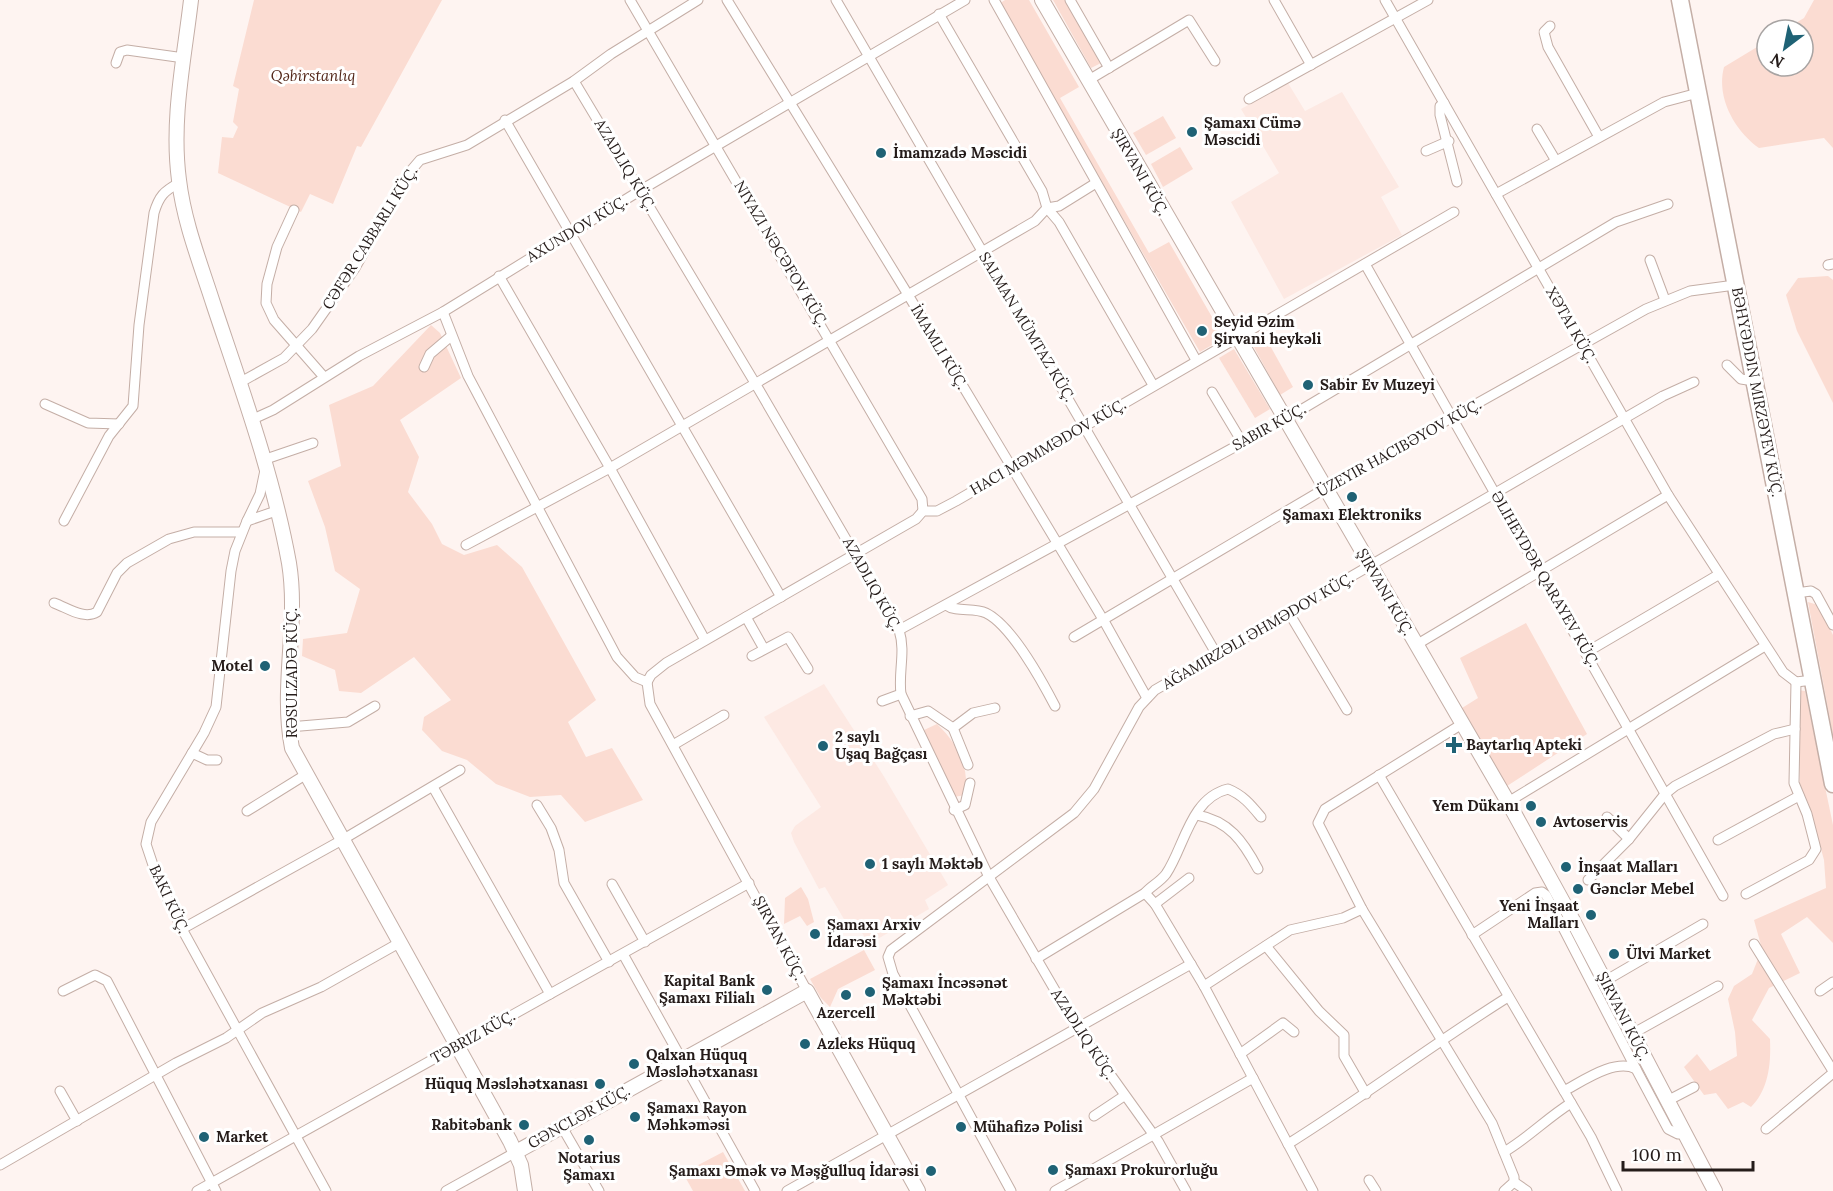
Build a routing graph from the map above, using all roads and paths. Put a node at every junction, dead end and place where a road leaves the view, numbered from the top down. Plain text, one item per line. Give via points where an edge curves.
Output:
1 (191, 0) edge
2 (630, 0) edge
3 (698, 0) edge
4 (727, 0) edge
5 (836, 0) edge
6 (965, 0) edge
7 (994, 0) edge
8 (1042, 0) edge
9 (1070, 0) edge
10 (1274, 0) edge
11 (1385, 0) edge
12 (1428, 0) edge
13 (1680, 0) edge
14 (939, 14) junction
15 (1395, 18) junction
16 (1550, 26) dead end
17 (648, 30) junction
18 (869, 55) junction
19 (184, 58) junction
20 (1215, 61) dead end
21 (116, 63) dead end
22 (1311, 65) junction
23 (1109, 68) junction
24 (574, 81) junction
25 (1087, 81) junction
26 (1698, 93) junction
27 (1249, 99) dead end
28 (790, 101) junction
29 (1444, 103) junction
30 (505, 120) junction
31 (1537, 129) dead end
32 (1599, 137) junction
33 (1449, 141) junction
34 (716, 145) junction
35 (1426, 151) dead end
36 (1556, 161) junction
37 (1457, 182) dead end
38 (179, 183) junction
39 (1096, 183) junction
40 (641, 190) junction
41 (1496, 195) junction
42 (1668, 204) dead end
43 (1047, 208) junction
44 (294, 210) dead end
45 (1454, 212) dead end
46 (569, 233) junction
47 (982, 251) junction
48 (1650, 260) dead end
49 (1365, 264) junction
50 (1539, 270) junction
51 (499, 276) junction
52 (1736, 285) junction
53 (907, 294) junction
54 (1665, 300) junction
55 (443, 312) junction
56 (450, 337) junction
57 (830, 338) junction
58 (1236, 338) junction
59 (298, 345) junction
60 (1412, 345) junction
61 (1582, 345) junction
62 (1196, 360) junction
63 (1727, 365) dead end
64 (424, 367) dead end
65 (324, 377) junction
66 (1754, 381) junction
67 (1694, 382) dead end
68 (240, 383) junction
69 (755, 383) junction
70 (1153, 385) junction
71 (1212, 392) dead end
72 (45, 404) dead end
73 (1453, 418) junction
74 (1625, 418) junction
75 (251, 420) junction
76 (1284, 420) junction
77 (119, 424) junction
78 (681, 426) junction
79 (1085, 426) junction
80 (1242, 442) junction
81 (313, 443) dead end
82 (264, 464) junction
83 (610, 468) junction
84 (1012, 468) junction
85 (1324, 489) junction
86 (1496, 493) junction
87 (1668, 495) junction
88 (1130, 505) junction
89 (537, 508) junction
90 (276, 511) junction
91 (924, 511) junction
92 (64, 520) dead end
93 (247, 521) junction
94 (241, 532) junction
95 (1058, 544) junction
96 (466, 545) dead end
97 (856, 554) junction
98 (1370, 566) junction
99 (1540, 572) junction
100 (1718, 575) junction
101 (1172, 578) junction
102 (1796, 593) junction
103 (781, 597) junction
104 (54, 603) dead end
105 (946, 605) junction
106 (1290, 613) junction
107 (746, 617) junction
108 (1104, 621) junction
109 (1833, 625) edge
110 (898, 630) junction
111 (1074, 637) dead end
112 (705, 640) junction
113 (1416, 645) junction
114 (1765, 646) junction
115 (764, 649) junction
116 (1587, 652) junction
117 (1216, 655) junction
118 (752, 656) dead end
119 (808, 669) dead end
120 (1804, 681) junction
121 (647, 682) junction
122 (901, 694) junction
123 (1147, 698) junction
124 (882, 701) dead end
125 (375, 706) dead end
126 (1055, 706) dead end
127 (995, 708) dead end
128 (1347, 710) dead end
129 (724, 715) dead end
130 (910, 716) junction
131 (1462, 724) junction
132 (289, 726) junction
133 (953, 728) junction
134 (1628, 729) junction
135 (1795, 729) junction
136 (673, 745) junction
137 (192, 753) junction
138 (217, 760) dead end
139 (968, 765) dead end
140 (460, 770) dead end
141 (305, 775) junction
142 (1379, 775) junction
143 (970, 783) dead end
144 (1833, 784) edge
145 (433, 787) junction
146 (1665, 794) junction
147 (1798, 796) junction
148 (1508, 802) junction
149 (537, 805) dead end
150 (954, 810) junction
151 (247, 812) dead end
152 (1197, 814) junction
153 (1607, 817) dead end
154 (1261, 818) dead end
155 (1629, 839) junction
156 (342, 840) junction
157 (1718, 840) dead end
158 (1258, 869) dead end
159 (989, 877) junction
160 (1189, 878) dead end
161 (1588, 880) dead end
162 (749, 883) junction
163 (612, 884) dead end
164 (1144, 893) junction
165 (1746, 894) dead end
166 (1723, 896) dead end
167 (1155, 904) junction
168 (1362, 909) junction
169 (1703, 924) dead end
170 (182, 928) junction
171 (1472, 935) junction
172 (645, 942) junction
173 (399, 943) junction
174 (1754, 944) dead end
175 (1266, 946) junction
176 (623, 954) junction
177 (1036, 959) junction
178 (609, 962) junction
179 (1191, 964) junction
180 (1605, 981) junction
181 (1833, 982) edge
182 (1204, 986) junction
183 (1718, 986) dead end
184 (63, 991) dead end
185 (807, 991) junction
186 (1820, 991) dead end
187 (550, 994) junction
188 (1508, 997) junction
189 (1077, 1028) junction
190 (237, 1030) junction
191 (1294, 1032) dead end
192 (1632, 1034) junction
193 (1441, 1041) junction
194 (457, 1046) junction
195 (1240, 1054) junction
196 (682, 1060) junction
197 (1636, 1069) junction
198 (1833, 1072) edge
199 (156, 1075) junction
200 (1253, 1078) junction
201 (1694, 1087) dead end
202 (60, 1091) dead end
203 (1564, 1091) junction
204 (958, 1094) junction
205 (1366, 1094) junction
206 (1124, 1096) junction
207 (1667, 1101) junction
208 (1571, 1103) junction
209 (1094, 1116) dead end
210 (77, 1121) junction
211 (562, 1127) junction
212 (1766, 1129) dead end
213 (1683, 1133) junction
214 (1153, 1134) junction
215 (886, 1135) junction
216 (295, 1136) junction
217 (1288, 1144) junction
218 (516, 1152) junction
219 (1504, 1152) junction
220 (0, 1165) edge
221 (1369, 1180) dead end
222 (1514, 1182) junction
223 (214, 1187) edge
224 (1308, 1189) edge
225 (197, 1191) edge
226 (326, 1191) edge
227 (446, 1191) edge
228 (525, 1191) edge
229 (599, 1191) edge
230 (755, 1191) edge
231 (787, 1191) edge
232 (918, 1191) edge
233 (1011, 1191) edge
234 (1055, 1191) edge
235 (1186, 1191) edge
236 (1376, 1191) edge
237 (1504, 1191) edge
238 (1527, 1191) edge
239 (1617, 1191) edge
240 (1715, 1191) edge

1 - 19 street, RƏSULZADƏ KÜÇ.
2 - 17 street, NIYAZI NƏCƏFOV KÜÇ.
3 - 17 street
4 - 28 street
5 - 18 street, SALMAN MÜMTAZ KÜÇ.
6 - 14 street, AXUNDOV KÜÇ.
7 - 39 street
8 - 25 street, ŞIRVANI KÜÇ.
9 - 23 street
10 - 22 street
11 - 15 street, XƏTAI KÜÇ.
12 - 15 street
13 - 26 highway, BƏHYƏDDIN MIRZƏYEV KÜÇ.
14 - 18 street, AXUNDOV KÜÇ.
14 - 43 street via 1042,191
15 - 22 street
15 - 29 street, XƏTAI KÜÇ.
16 - 32 street via 1544,32 1548,47
17 - 24 street
17 - 34 street, NIYAZI NƏCƏFOV KÜÇ.
18 - 28 street, AXUNDOV KÜÇ.
18 - 47 street, SALMAN MÜMTAZ KÜÇ.
19 - 21 street via 126,50 120,52
19 - 38 street, RƏSULZADƏ KÜÇ. via 176,131
20 - 23 street via 1189,20
22 - 27 street
23 - 25 street
24 - 30 street
24 - 40 street
25 - 58 street, ŞIRVANI KÜÇ.
26 - 32 street via 1672,98
26 - 52 highway, BƏHYƏDDIN MIRZƏYEV KÜÇ.
28 - 34 street, AXUNDOV KÜÇ.
28 - 53 street
29 - 33 street via 1439,109
29 - 41 street, XƏTAI KÜÇ.
30 - 46 street
30 - 59 street via 466,145 414,166 355,268
31 - 36 street
32 - 36 street
33 - 35 street
33 - 37 street
34 - 40 street, AXUNDOV KÜÇ.
34 - 57 street, NIYAZI NƏCƏFOV KÜÇ.
36 - 41 street
38 - 68 street, RƏSULZADƏ KÜÇ.
38 - 77 street via 158,198 154,213 133,406
39 - 43 street via 1059,206
39 - 62 street
40 - 46 street, AXUNDOV KÜÇ.
40 - 69 street
41 - 50 street, XƏTAI KÜÇ.
42 - 50 street, SABIR KÜÇ. via 1616,222
43 - 47 street via 1035,221
43 - 70 street via 1059,222
44 - 59 street via 277,247 265,296 274,320
45 - 49 street
46 - 51 street, AXUNDOV KÜÇ.
46 - 78 street
47 - 53 street
47 - 79 street, SALMAN MÜMTAZ KÜÇ.
48 - 54 street
49 - 58 street
49 - 60 street, ƏLIHEYDƏR QARAYEV KÜÇ.
50 - 60 street, SABIR KÜÇ.
50 - 61 street, XƏTAI KÜÇ.
51 - 55 street, AXUNDOV KÜÇ.
51 - 83 street
52 - 54 street via 1690,291
52 - 66 highway, BƏHYƏDDIN MIRZƏYEV KÜÇ.
53 - 57 street
53 - 84 street
54 - 61 street
55 - 56 street
55 - 65 street, AXUNDOV KÜÇ.
56 - 64 street via 430,354
56 - 89 street
57 - 69 street
57 - 91 street, NIYAZI NƏCƏFOV KÜÇ. via 922,499
58 - 62 street
58 - 76 street, ŞIRVANI KÜÇ.
59 - 65 street
59 - 68 street via 273,365
60 - 73 street, ƏLIHEYDƏR QARAYEV KÜÇ.
60 - 76 street, SABIR KÜÇ.
61 - 73 street
61 - 74 street, XƏTAI KÜÇ.
62 - 70 street
63 - 66 street via 1741,379
65 - 75 street, AXUNDOV KÜÇ. via 273,411
66 - 102 highway, BƏHYƏDDIN MIRZƏYEV KÜÇ.
67 - 74 street, AĞAMIRZƏLI ƏHMƏDOV KÜÇ.
68 - 75 street, RƏSULZADƏ KÜÇ.
69 - 78 street
69 - 97 street
70 - 79 street
71 - 80 street
72 - 77 street via 88,423
73 - 85 street
73 - 86 street, ƏLIHEYDƏR QARAYEV KÜÇ.
74 - 86 street, AĞAMIRZƏLI ƏHMƏDOV KÜÇ.
74 - 87 street, XƏTAI KÜÇ.
75 - 82 street, RƏSULZADƏ KÜÇ.
76 - 80 street, SABIR KÜÇ.
76 - 85 street, ŞIRVANI KÜÇ.
77 - 92 street
78 - 83 street
78 - 103 street
79 - 84 street
79 - 88 street, SALMAN MÜMTAZ KÜÇ.
80 - 88 street, SABIR KÜÇ.
81 - 82 street
82 - 90 street, RƏSULZADƏ KÜÇ.
82 - 93 street via 260,494
83 - 89 street
83 - 112 street
84 - 91 street via 937,511
84 - 95 street
85 - 98 street, ŞIRVANI KÜÇ.
85 - 101 street
86 - 98 street, AĞAMIRZƏLI ƏHMƏDOV KÜÇ.
86 - 99 street, ƏLIHEYDƏR QARAYEV KÜÇ.
87 - 99 street
87 - 100 street, XƏTAI KÜÇ.
88 - 95 street, SABIR KÜÇ.
88 - 101 street, SALMAN MÜMTAZ KÜÇ.
89 - 96 street
89 - 121 street via 617,657 634,677
90 - 93 street
90 - 132 street, RƏSULZADƏ KÜÇ. via 291,581
91 - 97 street
93 - 94 street
94 - 104 street via 194,532 169,539 127,563 92,615
94 - 137 street via 231,571 216,707
95 - 105 street, SABIR KÜÇ.
95 - 108 street
97 - 103 street
97 - 110 street
98 - 106 street, AĞAMIRZƏLI ƏHMƏDOV KÜÇ.
98 - 113 street, ŞIRVANI KÜÇ.
99 - 113 street
99 - 116 street, ƏLIHEYDƏR QARAYEV KÜÇ.
100 - 114 street, XƏTAI KÜÇ.
100 - 116 street
101 - 108 street
101 - 117 street, SALMAN MÜMTAZ KÜÇ.
102 - 109 street via 1816,594
102 - 120 highway, BƏHYƏDDIN MIRZƏYEV KÜÇ.
103 - 107 street
105 - 110 street, SABIR KÜÇ.
105 - 126 street via 994,617 1038,673
106 - 117 street, AĞAMIRZƏLI ƏHMƏDOV KÜÇ.
106 - 128 street
107 - 112 street
107 - 115 street
108 - 111 street
108 - 123 street
110 - 122 street via 903,647
112 - 121 street via 666,663
113 - 131 street, ŞIRVANI KÜÇ.
114 - 120 street, XƏTAI KÜÇ. via 1783,672
114 - 134 street
115 - 118 street
115 - 119 street via 788,638
116 - 134 street, ƏLIHEYDƏR QARAYEV KÜÇ.
117 - 123 street, AĞAMIRZƏLI ƏHMƏDOV KÜÇ.
120 - 135 street
120 - 144 highway, BƏHYƏDDIN MIRZƏYEV KÜÇ.
121 - 136 street, ŞIRVAN KÜÇ. via 650,704
122 - 124 street
122 - 130 street
123 - 159 street, AĞAMIRZƏLI ƏHMƏDOV KÜÇ. via 1082,806
125 - 132 street via 348,722
127 - 133 street via 973,713
129 - 136 street
130 - 133 street via 928,711
130 - 150 street
131 - 142 street
131 - 148 street, ŞIRVANI KÜÇ.
132 - 141 street, RƏSULZADƏ KÜÇ. via 292,748
133 - 139 street
134 - 146 street, ƏLIHEYDƏR QARAYEV KÜÇ.
134 - 148 street
135 - 146 street via 1774,734 1686,779
135 - 147 street via 1794,783
136 - 162 street, ŞIRVAN KÜÇ.
137 - 138 street
137 - 170 street via 151,822 146,838 157,877
140 - 145 street
141 - 151 street
141 - 156 street, RƏSULZADƏ KÜÇ.
142 - 168 street via 1325,809 1318,823
142 - 171 street
143 - 150 street via 965,805
145 - 156 street
145 - 187 street
146 - 155 street
146 - 166 street, ƏLIHEYDƏR QARAYEV KÜÇ.
147 - 157 street
147 - 165 street via 1815,841 1814,854
148 - 180 street, ŞIRVANI KÜÇ.
149 - 178 street via 555,839 564,883
150 - 159 street
152 - 154 street via 1213,796 1228,789 1244,797
152 - 158 street via 1212,817 1236,834
152 - 164 street via 1166,874
153 - 155 street
155 - 161 street
156 - 170 street
156 - 173 street, RƏSULZADƏ KÜÇ.
159 - 177 street
159 - 204 street, AĞAMIRZƏLI ƏHMƏDOV KÜÇ. via 903,939 888,957 893,974
160 - 167 street
162 - 172 street, TƏBRIZ KÜÇ.
162 - 185 street, ŞIRVAN KÜÇ.
163 - 172 street
164 - 167 street
164 - 177 street
167 - 179 street
168 - 175 street via 1343,918 1296,927
168 - 193 street
169 - 180 street
170 - 190 street
171 - 188 street
171 - 197 street via 1535,893 1546,895
172 - 176 street, TƏBRIZ KÜÇ.
173 - 190 street via 321,987 262,1013
173 - 194 street, RƏSULZADƏ KÜÇ.
174 - 198 street
175 - 182 street
175 - 205 street via 1344,1035 1344,1056
176 - 178 street, TƏBRIZ KÜÇ.
176 - 196 street
177 - 189 street
178 - 187 street, TƏBRIZ KÜÇ.
179 - 182 street
179 - 189 street
180 - 192 street, ŞIRVANI KÜÇ.
181 - 186 street
182 - 195 street
183 - 192 street
184 - 199 street via 95,975 107,981
185 - 196 street, GƏNCLƏR KÜÇ.
185 - 215 street, ŞIRVAN KÜÇ.
187 - 194 street, TƏBRIZ KÜÇ.
188 - 193 street
188 - 203 street
189 - 204 street
189 - 206 street
190 - 199 street
190 - 216 street
191 - 195 street via 1283,1023
192 - 207 street, ŞIRVANI KÜÇ.
193 - 205 street
193 - 219 street via 1483,1106
194 - 216 street, TƏBRIZ KÜÇ.
194 - 218 street, RƏSULZADƏ KÜÇ.
195 - 200 street
196 - 211 street, GƏNCLƏR KÜÇ.
196 - 230 street
197 - 203 street via 1618,1065
197 - 213 street via 1663,1123 1672,1133
198 - 212 street
199 - 210 street
199 - 223 street
200 - 214 street
200 - 217 street
201 - 207 street
202 - 210 street
203 - 208 street
204 - 215 street
204 - 233 street
205 - 217 street
206 - 209 street
206 - 214 street
207 - 213 street, ŞIRVANI KÜÇ.
208 - 219 street via 1527,1139
208 - 239 street
210 - 220 street
211 - 218 street, GƏNCLƏR KÜÇ.
211 - 229 street
213 - 240 street, ŞIRVANI KÜÇ.
214 - 234 street
214 - 235 street
215 - 231 street
215 - 232 street, ŞIRVAN KÜÇ.
216 - 223 street, TƏBRIZ KÜÇ.
216 - 226 street
217 - 224 street
218 - 227 street, GƏNCLƏR KÜÇ.
218 - 228 street, RƏSULZADƏ KÜÇ.
219 - 222 street
221 - 236 street
222 - 237 street
222 - 238 street
223 - 225 street, TƏBRIZ KÜÇ.

